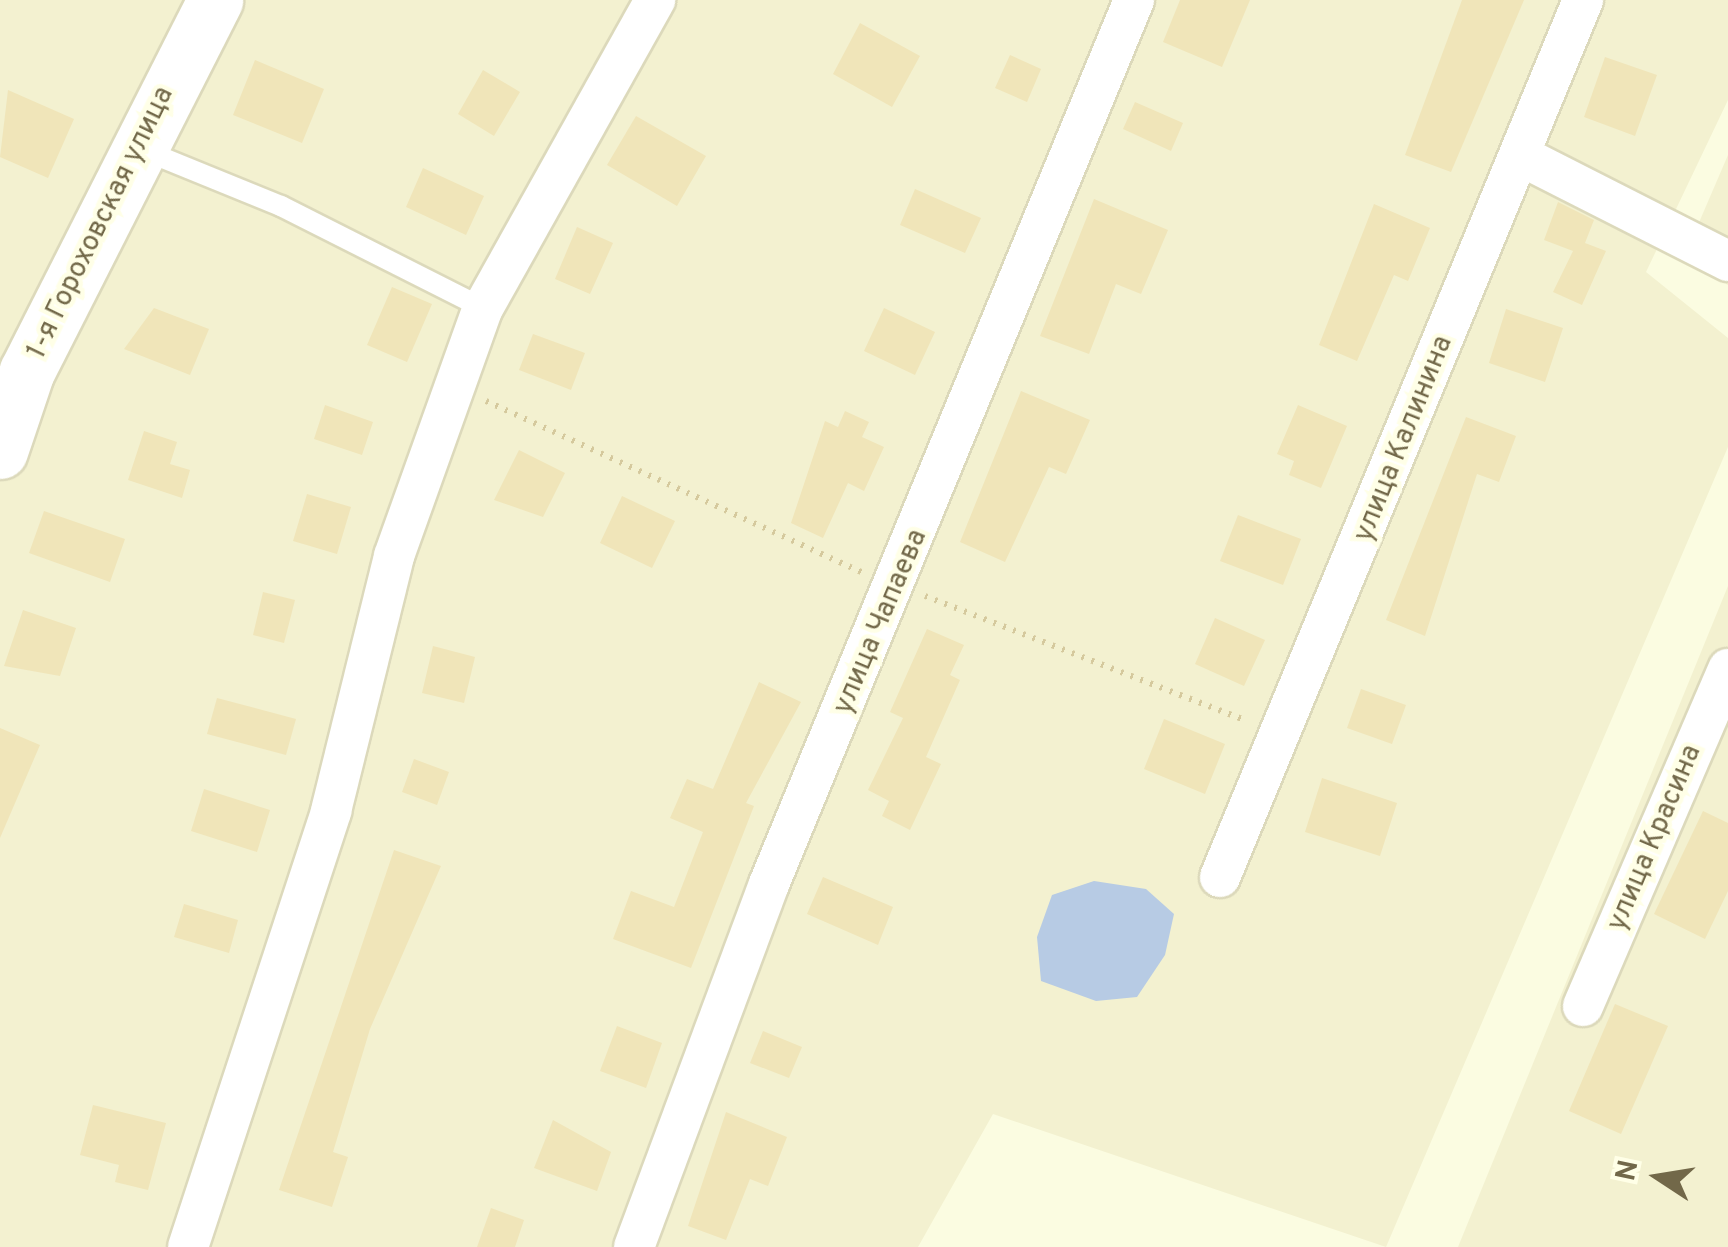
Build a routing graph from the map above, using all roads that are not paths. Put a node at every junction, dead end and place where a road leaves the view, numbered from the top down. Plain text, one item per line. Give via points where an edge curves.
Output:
1 (214, 0) edge
2 (655, 0) edge
3 (1134, 0) edge
4 (1583, 0) edge
5 (135, 147) junction
6 (1521, 156) junction
7 (1728, 260) edge
8 (484, 308) junction
9 (0, 451) edge
10 (1728, 669) edge
11 (1220, 876) dead end
12 (1583, 1006) dead end
13 (188, 1247) edge
14 (634, 1247) edge

1 - 5 street, 1-я Гороховская улица
2 - 8 street
3 - 14 street, улица Чапаева via 769,884
4 - 6 street, улица Калинина
5 - 8 lane via 280,206
5 - 9 street, 1-я Гороховская улица via 27,371
6 - 7 street
6 - 11 street, улица Калинина
8 - 13 street via 394,556 331,812
10 - 12 street, улица Красина

